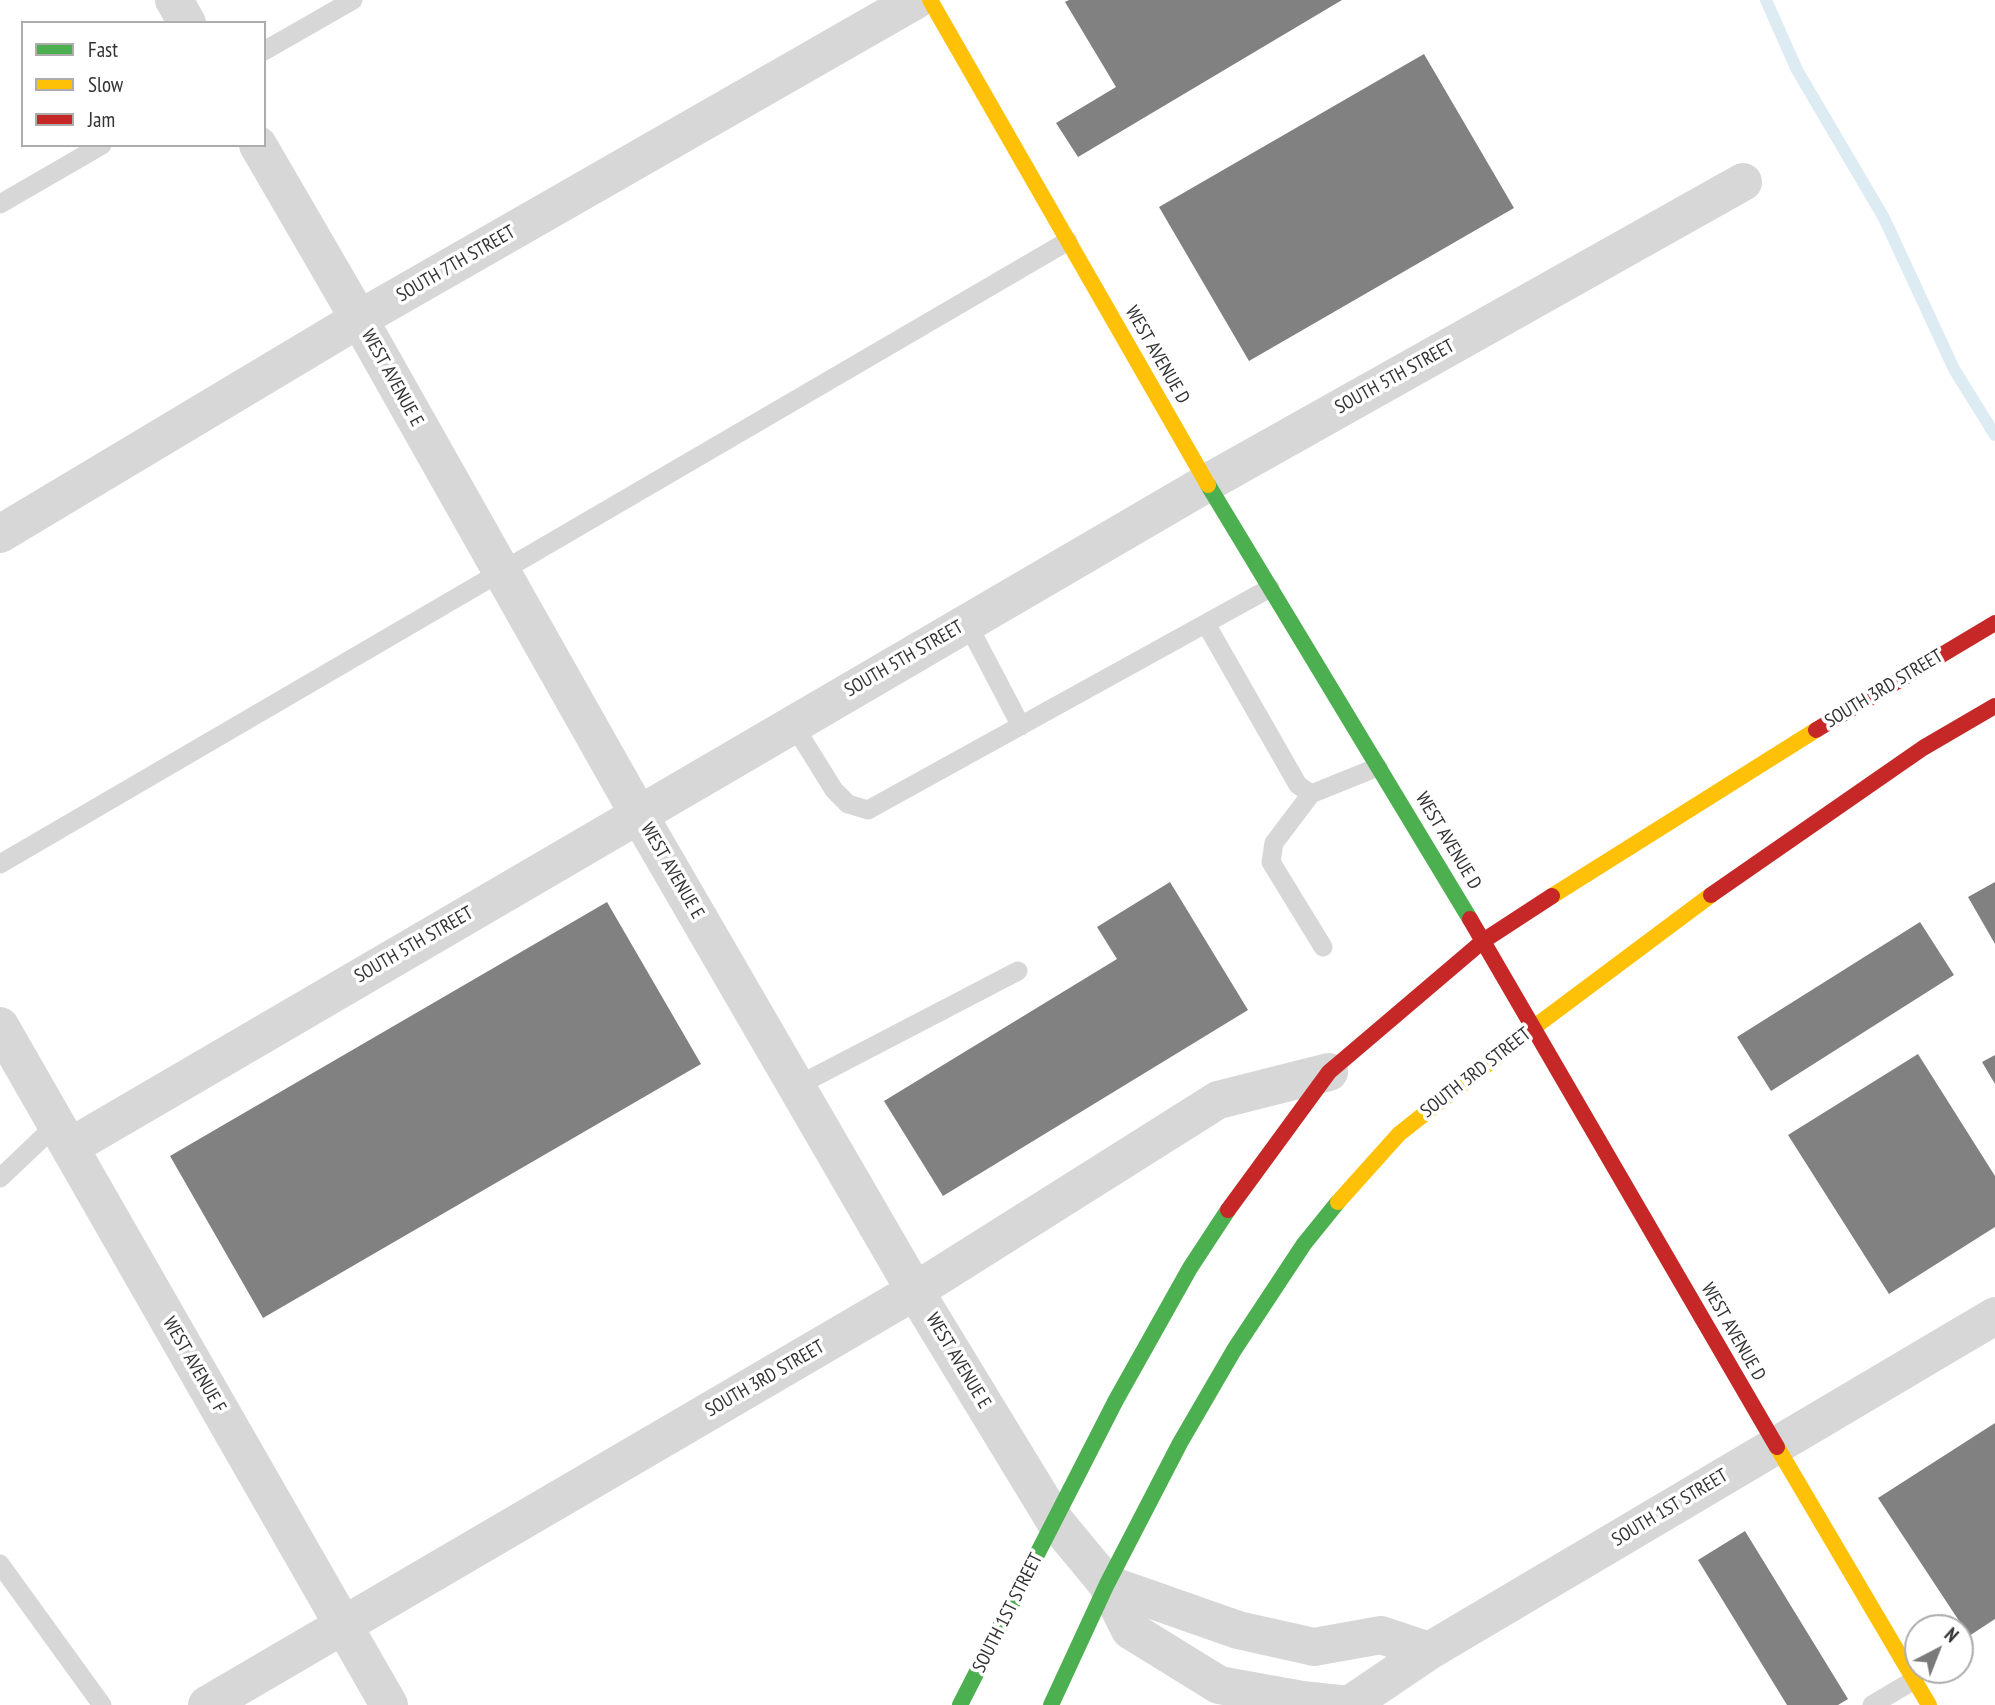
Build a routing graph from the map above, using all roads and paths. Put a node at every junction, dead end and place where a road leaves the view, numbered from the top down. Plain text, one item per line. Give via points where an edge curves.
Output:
1 (174, 0) edge
2 (353, 0) edge
3 (916, 0) edge
4 (930, 0) edge
5 (186, 21) edge
6 (266, 50) edge
7 (99, 147) edge
8 (259, 147) edge
9 (1743, 182) dead end
10 (0, 204) edge
11 (1068, 241) junction
12 (359, 319) junction
13 (1207, 482) junction
14 (0, 534) edge
15 (502, 571) junction
16 (1270, 588) junction
17 (967, 623) junction
18 (1995, 623) edge
19 (1206, 624) junction
20 (1995, 706) edge
21 (793, 724) junction
22 (1021, 726) junction
23 (1378, 767) junction
24 (1311, 794) junction
25 (639, 814) junction
26 (0, 864) edge
27 (1483, 941) junction
28 (1324, 947) dead end
29 (1018, 971) dead end
30 (0, 1026) edge
31 (1532, 1028) junction
32 (1329, 1072) junction
33 (797, 1086) junction
34 (64, 1135) junction
35 (0, 1178) edge
36 (915, 1291) junction
37 (1995, 1317) edge
38 (1776, 1446) junction
39 (1055, 1521) junction
40 (0, 1563) edge
41 (1107, 1584) junction
42 (343, 1628) junction
43 (1429, 1651) junction
44 (1904, 1664) edge
45 (1909, 1684) edge
46 (1916, 1684) edge
47 (102, 1705) edge
48 (207, 1705) edge
49 (389, 1705) edge
50 (960, 1705) edge
51 (1051, 1705) edge
52 (1349, 1705) edge
53 (1872, 1705) edge
54 (1929, 1705) edge

1 - 5 street
2 - 6 lane
3 - 12 street, SOUTH 7TH STREET
4 - 11 main road, WEST AVENUE D
7 - 10 lane
8 - 12 street, WEST AVENUE E
9 - 13 street, SOUTH 5TH STREET
11 - 13 main road, WEST AVENUE D
11 - 15 lane
12 - 14 street, SOUTH 7TH STREET
12 - 15 street, WEST AVENUE E
13 - 16 main road, WEST AVENUE D
13 - 17 street, SOUTH 5TH STREET
15 - 25 street, WEST AVENUE E
15 - 26 lane
16 - 19 lane
16 - 23 main road, WEST AVENUE D
17 - 21 street, SOUTH 5TH STREET
17 - 22 lane
18 - 27 main road, SOUTH 3RD STREET via 1624,849
19 - 22 lane
19 - 24 lane via 1298,785
20 - 31 main road, SOUTH 3RD STREET via 1923,748 1744,870
21 - 22 lane via 834,790 848,804 868,810
21 - 25 street, SOUTH 5TH STREET
23 - 24 lane
23 - 27 main road, WEST AVENUE D
24 - 28 lane via 1274,843 1272,862
25 - 33 street, WEST AVENUE E
25 - 34 street, SOUTH 5TH STREET
27 - 31 main road, WEST AVENUE D
27 - 32 main road, SOUTH 3RD STREET
29 - 33 lane
30 - 34 street, WEST AVENUE F
31 - 38 main road, WEST AVENUE D
31 - 41 main road, SOUTH 3RD STREET via 1399,1134 1350,1185 1304,1244 1180,1443
32 - 36 street, SOUTH 3RD STREET via 1218,1100
32 - 39 main road, SOUTH 3RD STREET via 1190,1268
33 - 36 street, WEST AVENUE E
34 - 35 lane
34 - 42 street, WEST AVENUE F
36 - 39 street, WEST AVENUE E
36 - 42 street, SOUTH 3RD STREET
37 - 38 street, SOUTH 1ST STREET
38 - 43 street, SOUTH 1ST STREET
38 - 44 main road, WEST AVENUE D
39 - 41 street, WEST AVENUE E
39 - 50 main road, SOUTH 1ST STREET
40 - 47 lane
41 - 43 street via 1238,1630 1314,1647 1381,1635
41 - 51 main road
41 - 52 street, WEST AVENUE E via 1130,1630 1219,1685
42 - 48 street, SOUTH 3RD STREET
42 - 49 street, WEST AVENUE F
43 - 52 street, SOUTH 1ST STREET
45 - 53 lane
46 - 54 main road, WEST AVENUE D

